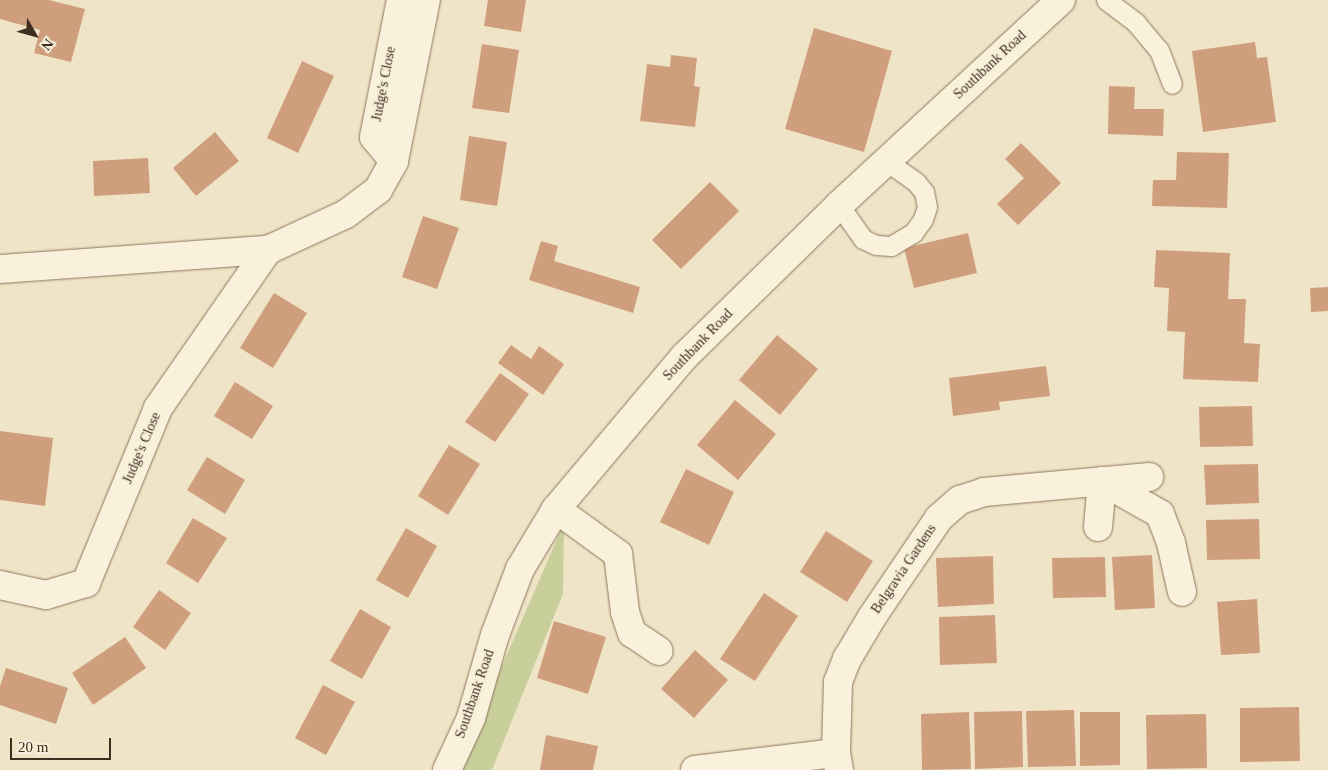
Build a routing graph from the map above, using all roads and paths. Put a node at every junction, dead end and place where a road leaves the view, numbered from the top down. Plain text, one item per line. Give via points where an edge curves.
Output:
1 (401, 0) edge
2 (426, 0) edge
3 (1061, 0) edge
4 (1106, 0) edge
5 (1172, 84) dead end
6 (394, 161) junction
7 (886, 161) junction
8 (839, 205) junction
9 (268, 250) junction
10 (0, 269) edge
11 (1150, 476) dead end
12 (1102, 481) junction
13 (556, 509) junction
14 (1098, 527) dead end
15 (0, 585) edge
16 (1182, 592) dead end
17 (658, 651) dead end
18 (837, 762) edge
19 (447, 770) edge
20 (695, 770) edge

1 - 6 street, Judge's Close via 374,137
2 - 6 street, Judge's Close
3 - 7 street, Southbank Road
4 - 5 lane via 1136,23 1159,50
6 - 9 street, Judge's Close via 378,190 346,214
7 - 8 street, Southbank Road
7 - 8 lane via 916,182 924,192 927,208 913,233 891,246 876,245 863,239
8 - 13 street, Southbank Road via 684,357
9 - 10 street, Judge's Close
9 - 15 street, Judge's Close via 158,408 86,583 46,595
11 - 12 street, Belgravia Gardens
12 - 14 street
12 - 16 street via 1160,514 1171,543
12 - 18 street, Belgravia Gardens via 984,492 960,500 939,518 872,616 847,659 838,682
13 - 17 street via 618,554 625,612 632,633
13 - 19 street, Southbank Road via 520,569 495,635 471,718
18 - 20 street, Belgravia Gardens

